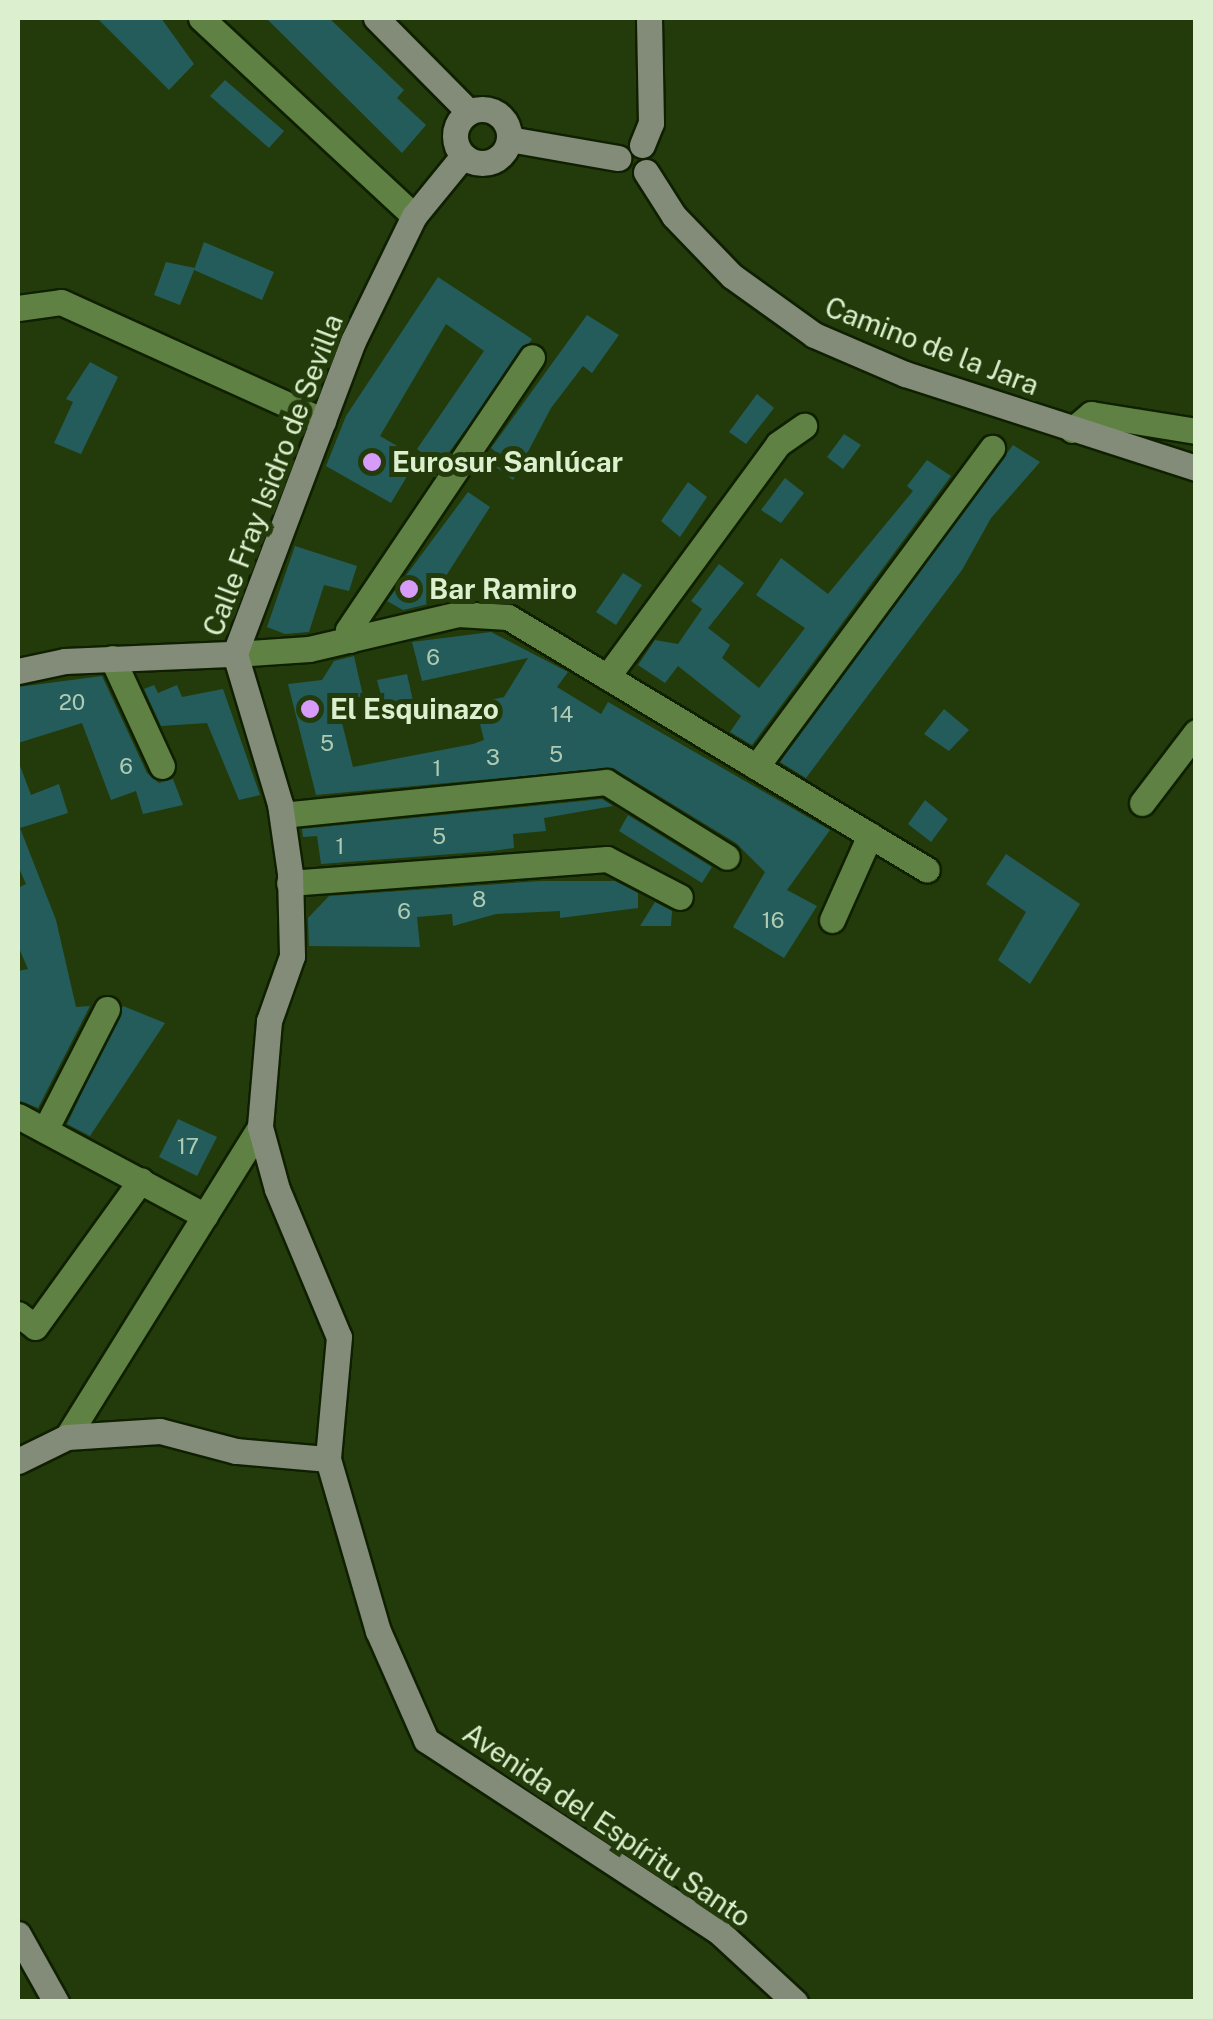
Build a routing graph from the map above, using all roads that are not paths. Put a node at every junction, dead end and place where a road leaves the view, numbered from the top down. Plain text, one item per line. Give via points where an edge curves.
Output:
1 (201, 18) edge
2 (376, 18) edge
3 (649, 18) edge
4 (469, 112) junction
5 (509, 139) junction
6 (642, 145) junction
7 (464, 156) junction
8 (618, 158) junction
9 (646, 172) junction
10 (414, 216) junction
11 (18, 308) edge
12 (532, 356) dead end
13 (323, 422) junction
14 (804, 426) dead end
15 (1072, 430) junction
16 (1196, 430) edge
17 (992, 448) dead end
18 (1196, 468) edge
19 (350, 640) junction
20 (234, 654) junction
21 (112, 658) junction
22 (18, 671) edge
23 (607, 677) junction
24 (1196, 732) edge
25 (162, 766) dead end
26 (756, 767) junction
27 (1142, 803) dead end
28 (282, 815) junction
29 (870, 836) junction
30 (727, 857) dead end
31 (927, 870) dead end
32 (289, 884) junction
33 (680, 897) dead end
34 (832, 920) dead end
35 (107, 1009) dead end
36 (18, 1116) edge
37 (260, 1127) junction
38 (44, 1130) junction
39 (140, 1180) junction
40 (204, 1216) junction
41 (18, 1314) edge
42 (67, 1437) junction
43 (328, 1459) junction
44 (18, 1460) edge
45 (18, 1934) edge
46 (56, 2002) edge
47 (795, 2002) edge

1 - 10 street
2 - 4 street
3 - 6 street via 651,124
4 - 5 street via 497,114
4 - 7 street via 455,133
5 - 7 street via 488,163
5 - 8 street
6 - 8 street via 630,144
6 - 9 street via 651,160
7 - 10 street, Calle Fray Isidro de Sevilla
8 - 9 street via 628,174
9 - 15 street, Camino de la Jara via 674,216 732,276 814,335
10 - 13 street, Calle Fray Isidro de Sevilla
11 - 13 street via 61,302
12 - 19 street via 348,630
13 - 20 street, Calle Fray Isidro de Sevilla
14 - 23 street via 778,444
15 - 16 street via 1092,414
15 - 18 street, Camino de la Jara
17 - 26 street
19 - 20 street
19 - 23 street via 458,614 508,617
20 - 21 street
20 - 28 street, Calle Fray Isidro de Sevilla
21 - 22 street
21 - 25 street
23 - 26 street
24 - 27 street
26 - 29 street
28 - 30 street via 606,782
28 - 32 street, Calle Fray Isidro de Sevilla
29 - 31 street
29 - 34 street
32 - 33 street via 608,859
32 - 37 street, Calle Fray Isidro de Sevilla via 292,956 269,1021
35 - 38 street
36 - 38 street
37 - 40 street
37 - 43 street, Calle Fray Isidro de Sevilla via 277,1189 339,1337
38 - 39 street
39 - 40 street
39 - 41 street via 36,1327
40 - 42 street
42 - 43 street via 160,1432 236,1451
42 - 44 street
43 - 47 street, Avenida del Espíritu Santo via 378,1631 426,1740 718,1932
45 - 46 street

